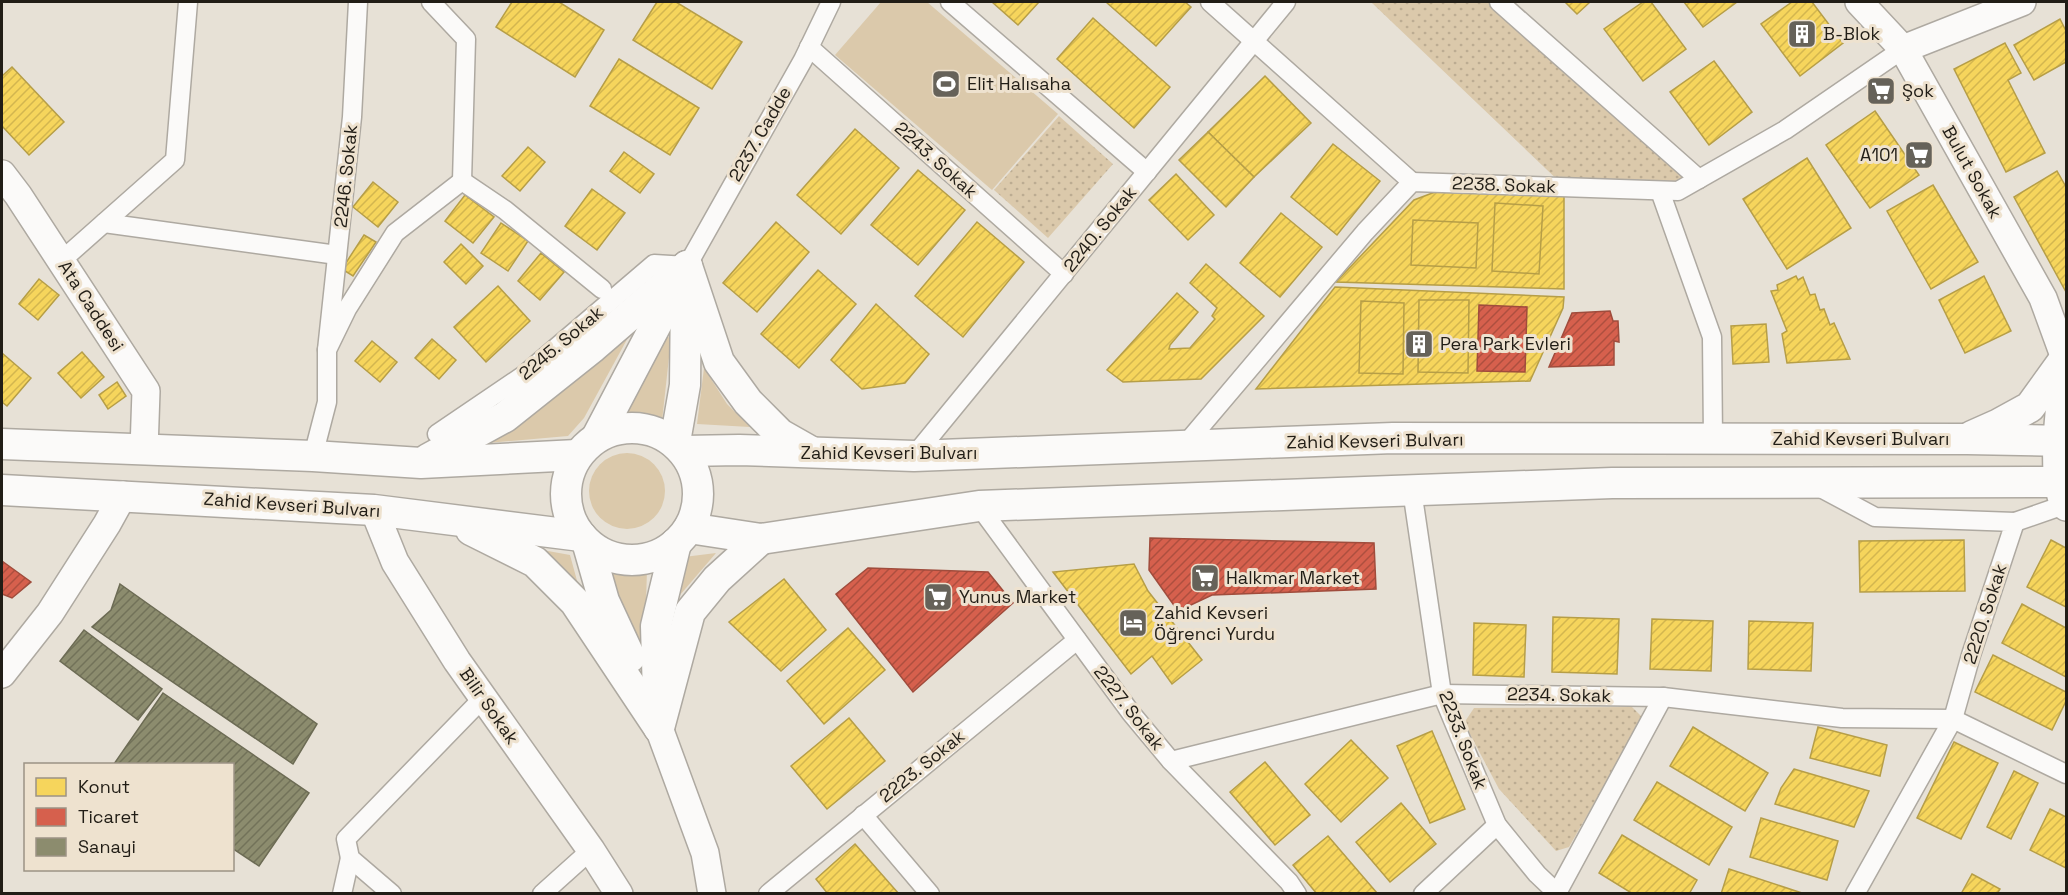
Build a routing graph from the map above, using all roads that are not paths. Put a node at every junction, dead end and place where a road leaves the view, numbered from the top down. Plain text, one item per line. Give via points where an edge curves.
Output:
1 (188, 2) edge
2 (358, 2) edge
3 (431, 2) edge
4 (831, 2) edge
5 (950, 2) edge
6 (1210, 2) edge
7 (1286, 2) edge
8 (1499, 2) edge
9 (1858, 2) edge
10 (2022, 2) edge
11 (1254, 40) junction
12 (809, 47) junction
13 (1903, 49) junction
14 (1147, 172) junction
15 (2, 174) edge
16 (1699, 179) junction
17 (462, 181) junction
18 (1412, 182) junction
19 (1660, 191) junction
20 (104, 223) junction
21 (337, 255) junction
22 (62, 261) junction
23 (687, 266) junction
24 (1064, 274) junction
25 (602, 289) dead end
26 (327, 350) junction
27 (2066, 358) edge
28 (437, 434) dead end
29 (8, 439) edge
30 (1713, 439) junction
31 (1967, 439) junction
32 (2062, 441) edge
33 (587, 446) junction
34 (680, 446) junction
35 (1184, 446) junction
36 (144, 450) junction
37 (813, 453) junction
38 (313, 456) junction
39 (914, 456) junction
40 (421, 463) junction
41 (1810, 482) junction
42 (2, 490) edge
43 (1412, 490) junction
44 (2064, 494) edge
45 (123, 495) junction
46 (979, 506) junction
47 (374, 510) junction
48 (443, 519) junction
49 (2015, 522) junction
50 (682, 536) junction
51 (761, 539) junction
52 (585, 541) junction
53 (1077, 640) junction
54 (2, 674) edge
55 (1442, 694) junction
56 (1663, 697) junction
57 (483, 698) junction
58 (1953, 718) junction
59 (659, 728) junction
60 (1172, 761) junction
61 (2067, 774) edge
62 (863, 815) junction
63 (1497, 825) junction
64 (591, 850) junction
65 (350, 858) junction
66 (1287, 890) edge
67 (1558, 893) edge
68 (342, 894) edge
69 (392, 894) edge
70 (542, 894) edge
71 (619, 894) edge
72 (712, 894) edge
73 (768, 894) edge
74 (930, 894) edge
75 (1423, 894) edge
76 (1855, 894) edge

1 - 20 street via 175,160
2 - 21 street, 2246. Sokak via 352,117
3 - 17 street via 466,39
4 - 12 street, 2237. Cadde
5 - 14 street
6 - 11 street
7 - 11 street, 2240. Sokak
8 - 16 street
9 - 13 street, Bulut Sokak
10 - 13 street
11 - 14 street, 2240. Sokak
11 - 18 street
12 - 23 street, 2237. Cadde
12 - 24 street, 2243. Sokak
13 - 16 street, 2238. Sokak via 1785,130
13 - 27 street, Bulut Sokak via 2043,298
14 - 24 street, 2240. Sokak
15 - 22 street, Ata Caddesi
16 - 19 street, 2238. Sokak via 1678,191
17 - 25 street via 505,210
17 - 26 street, 2246. Sokak via 395,233 347,309
18 - 19 street, 2238. Sokak
18 - 35 street
19 - 30 street via 1712,337
20 - 21 street
20 - 22 street
21 - 26 street, 2246. Sokak
22 - 36 street, Ata Caddesi via 146,391
23 - 28 street, 2245. Sokak via 654,264 524,375
23 - 33 main road
23 - 34 main road
23 - 37 main road via 719,362 748,402 780,434
23 - 40 main road via 505,417
24 - 39 street, 2240. Sokak
26 - 38 street, 2246. Sokak via 327,402
27 - 31 main road via 2030,407
27 - 32 street
29 - 36 main road
30 - 31 main road, Zahid Kevseri Bulvarı
30 - 35 main road, Zahid Kevseri Bulvarı via 1393,438
31 - 32 main road, Zahid Kevseri Bulvarı
32 - 44 street
33 - 34 main road via 626,428 664,435
33 - 40 main road
33 - 52 main road via 567,478 566,499 570,519
34 - 37 main road, Zahid Kevseri Bulvarı
34 - 50 main road via 697,488 696,508
35 - 39 main road, Zahid Kevseri Bulvarı
36 - 38 main road
37 - 39 main road, Zahid Kevseri Bulvarı
38 - 40 main road
41 - 43 main road
41 - 44 main road
41 - 49 street via 1875,517
42 - 45 main road, Zahid Kevseri Bulvarı
43 - 46 main road
43 - 55 street, 2233. Sokak
44 - 49 street
45 - 47 main road, Zahid Kevseri Bulvarı
45 - 54 street via 50,613
46 - 51 main road
46 - 53 street, 2227. Sokak
47 - 48 main road, Zahid Kevseri Bulvarı
47 - 57 street, Bilir Sokak via 395,562
48 - 52 main road, Zahid Kevseri Bulvarı
48 - 59 main road via 535,562 575,602
49 - 58 street, 2220. Sokak
50 - 51 main road
50 - 52 main road via 661,554 642,560 605,555
50 - 59 main road via 656,626
51 - 59 main road via 717,579 690,612
52 - 59 main road via 604,601
53 - 60 street, 2227. Sokak
53 - 62 street, 2223. Sokak
55 - 56 street, 2234. Sokak
55 - 60 street, 2234. Sokak
55 - 63 street, 2233. Sokak
56 - 58 street, 2234. Sokak via 1842,718
56 - 67 street
57 - 64 street, Bilir Sokak
57 - 65 street via 346,839
58 - 61 street
58 - 76 street, 2220. Sokak
59 - 72 street via 705,853
60 - 66 street, 2227. Sokak
62 - 73 street, 2223. Sokak
62 - 74 street
63 - 67 street, 2233. Sokak
63 - 75 street
64 - 70 street
64 - 71 street, Bilir Sokak
65 - 68 street
65 - 69 street

